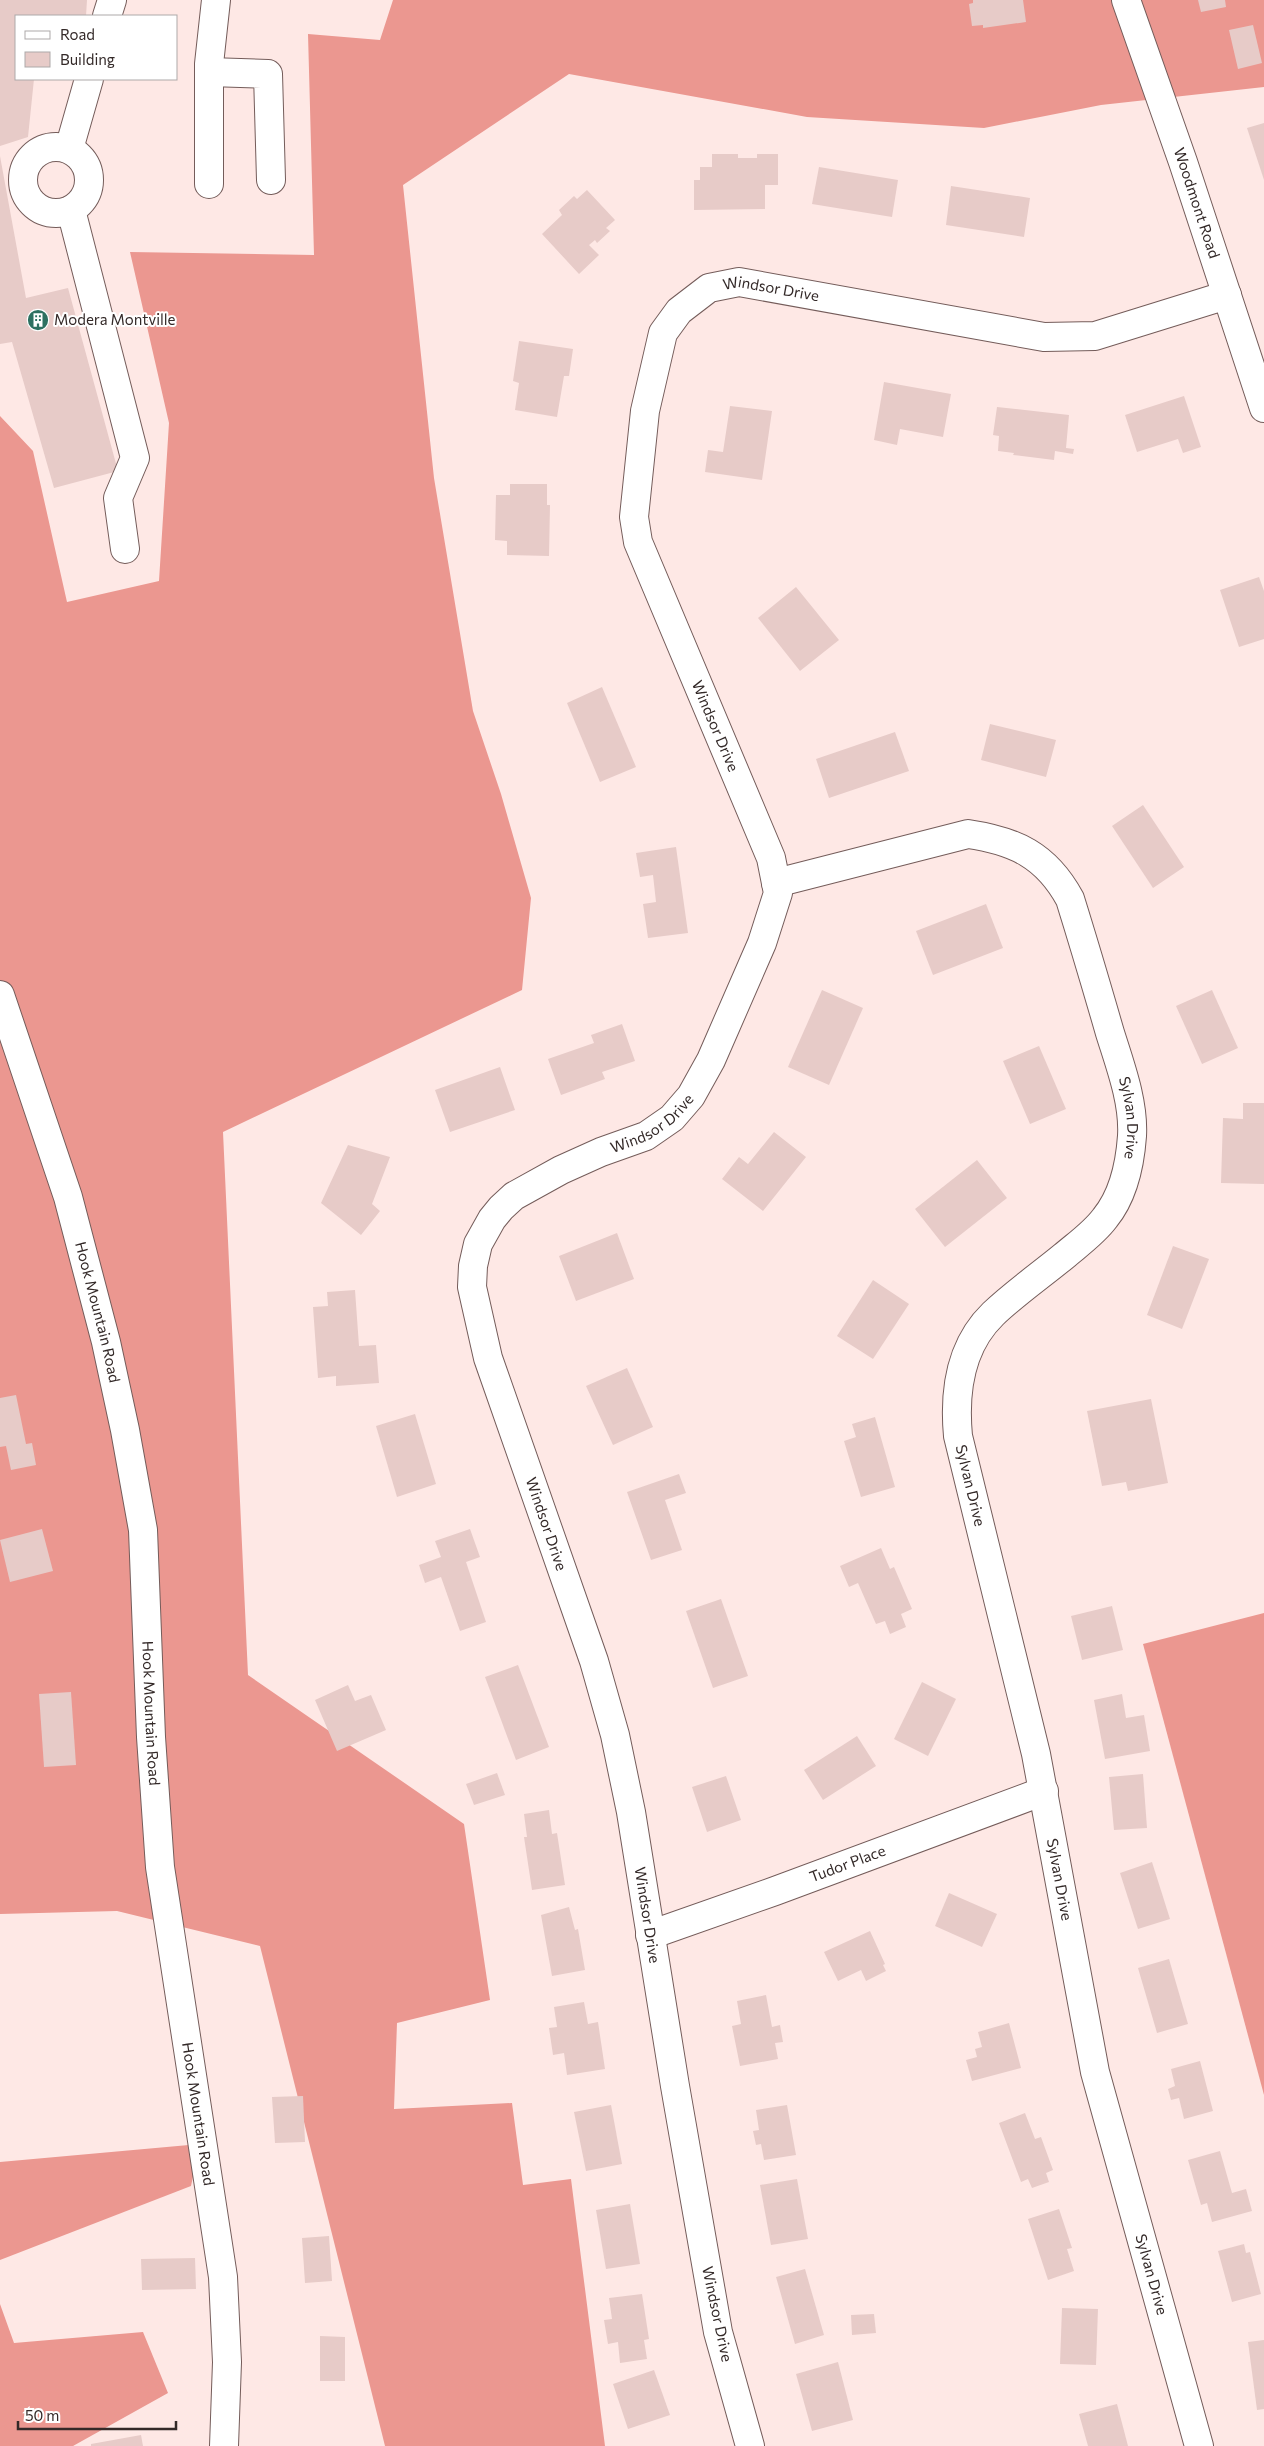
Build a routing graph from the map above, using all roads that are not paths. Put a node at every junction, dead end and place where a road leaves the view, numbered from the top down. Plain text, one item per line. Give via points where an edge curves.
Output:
1 (112, 0) edge
2 (216, 0) edge
3 (1126, 0) edge
4 (107, 15) edge
5 (209, 72) junction
6 (89, 80) edge
7 (69, 149) junction
8 (271, 180) dead end
9 (209, 184) dead end
10 (71, 210) junction
11 (1227, 295) junction
12 (1264, 408) edge
13 (124, 550) dead end
14 (776, 883) junction
15 (0, 995) edge
16 (1044, 1791) junction
17 (650, 1936) junction
18 (224, 2446) edge
19 (750, 2446) edge
20 (1199, 2446) edge

1 - 4 street
2 - 5 street
3 - 11 street, Woodmont Road
5 - 8 street via 268,74
5 - 9 street
6 - 7 street
7 - 10 street via 78,155 89,174 86,195
7 - 10 street via 47,148 37,153 26,166 23,181 25,192 39,209 49,213
10 - 13 street via 134,458 118,498
11 - 12 street, Woodmont Road
11 - 14 street, Windsor Drive via 1094,336 1044,337 739,282 709,288 679,311 663,334 645,411 634,517 638,542 771,858
14 - 16 street, Sylvan Drive via 968,834 994,838 1021,848 1055,875 1070,899 1121,1070 1132,1137 1125,1174 1114,1206 1095,1230 992,1314 975,1338 957,1386 958,1436
14 - 17 street, Windsor Drive via 778,893 762,942 711,1060 691,1096 672,1118 646,1136 569,1166 514,1196 484,1231 473,1266 473,1301 488,1358 594,1660 615,1735 631,1812
15 - 18 street, Hook Mountain Road via 68,1197 106,1342 143,1530 160,1867 223,2277 227,2362
16 - 17 street, Tudor Place
16 - 20 street, Sylvan Drive via 1095,2072
17 - 19 street, Windsor Drive via 718,2332

